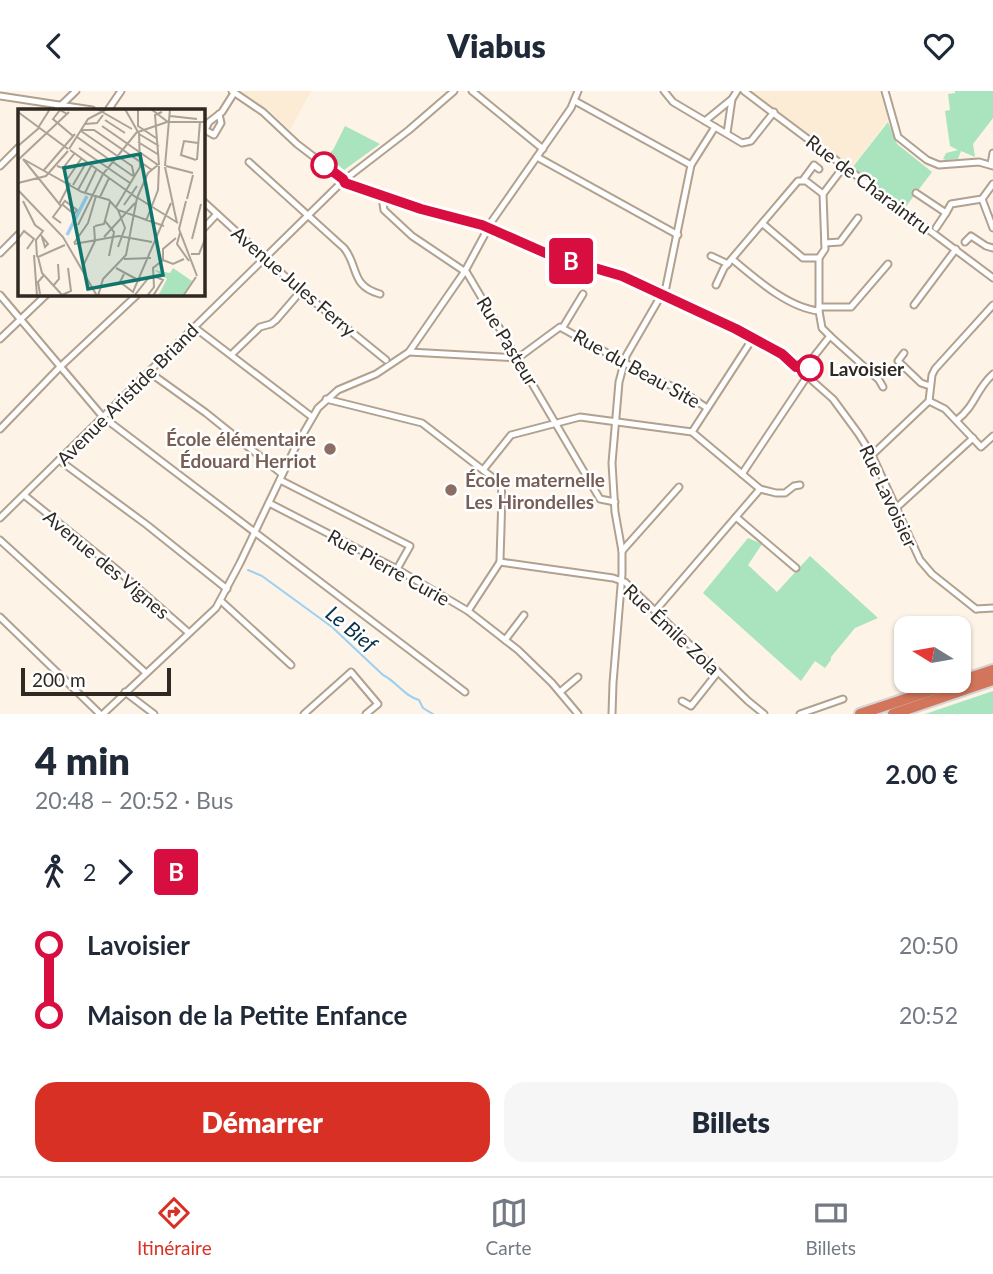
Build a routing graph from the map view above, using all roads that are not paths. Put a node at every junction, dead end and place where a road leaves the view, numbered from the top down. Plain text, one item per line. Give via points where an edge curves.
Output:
1 (76, 91) edge
2 (121, 91) edge
3 (454, 91) edge
4 (472, 91) edge
5 (664, 91) edge
6 (737, 91) edge
7 (744, 91) edge
8 (885, 91) edge
9 (233, 92) edge
10 (577, 92) edge
11 (0, 96) edge
12 (732, 99) junction
13 (575, 101) junction
14 (59, 108) edge
15 (109, 109) edge
16 (774, 112) junction
17 (219, 114) dead end
18 (705, 121) junction
19 (715, 127) junction
20 (727, 133) junction
21 (18, 148) edge
22 (543, 149) junction
23 (993, 153) edge
24 (537, 157) junction
25 (249, 162) dead end
26 (691, 165) junction
27 (845, 165) junction
28 (992, 165) edge
29 (0, 166) edge
30 (819, 169) dead end
31 (346, 180) junction
32 (803, 180) junction
33 (993, 184) edge
34 (916, 193) dead end
35 (823, 194) junction
36 (382, 197) junction
37 (982, 199) junction
38 (205, 203) edge
39 (217, 213) junction
40 (946, 213) junction
41 (308, 216) junction
42 (858, 218) dead end
43 (763, 225) junction
44 (205, 227) edge
45 (488, 227) junction
46 (936, 227) dead end
47 (993, 228) edge
48 (676, 233) junction
49 (18, 235) edge
50 (965, 241) dead end
51 (825, 243) junction
52 (993, 248) edge
53 (956, 249) junction
54 (0, 253) edge
55 (711, 256) dead end
56 (265, 258) junction
57 (819, 258) junction
58 (730, 261) junction
59 (888, 264) dead end
60 (465, 271) junction
61 (993, 278) edge
62 (716, 285) dead end
63 (301, 291) junction
64 (380, 294) dead end
65 (583, 294) dead end
66 (662, 294) junction
67 (0, 295) edge
68 (45, 296) edge
69 (136, 296) edge
70 (914, 305) dead end
71 (993, 305) edge
72 (819, 309) junction
73 (20, 319) junction
74 (194, 327) junction
75 (563, 327) junction
76 (830, 336) junction
77 (753, 338) junction
78 (0, 339) edge
79 (409, 352) junction
80 (904, 353) dead end
81 (232, 354) junction
82 (518, 358) junction
83 (386, 360) dead end
84 (624, 362) junction
85 (808, 364) junction
86 (60, 367) junction
87 (796, 367) junction
88 (149, 372) junction
89 (993, 374) edge
90 (807, 377) junction
91 (930, 386) junction
92 (883, 387) dead end
93 (326, 399) junction
94 (929, 401) junction
95 (708, 408) junction
96 (103, 417) junction
97 (312, 417) junction
98 (614, 420) junction
99 (957, 420) junction
100 (557, 423) junction
101 (0, 429) edge
102 (692, 432) junction
103 (993, 436) edge
104 (973, 438) junction
105 (872, 455) junction
106 (59, 460) junction
107 (483, 470) junction
108 (742, 474) junction
109 (281, 477) junction
110 (800, 485) dead end
111 (679, 487) dead end
112 (760, 489) junction
113 (24, 495) junction
114 (615, 502) junction
115 (269, 503) junction
116 (895, 509) junction
117 (736, 517) junction
118 (0, 518) edge
119 (254, 533) junction
120 (0, 541) edge
121 (622, 551) junction
122 (500, 562) junction
123 (796, 568) dead end
124 (397, 569) junction
125 (622, 582) junction
126 (227, 589) junction
127 (220, 601) junction
128 (993, 610) edge
129 (468, 611) junction
130 (655, 611) junction
131 (524, 615) dead end
132 (0, 617) edge
133 (189, 633) junction
134 (505, 640) junction
135 (291, 665) dead end
136 (993, 670) edge
137 (146, 673) junction
138 (718, 673) junction
139 (578, 677) dead end
140 (993, 680) edge
141 (125, 692) junction
142 (464, 692) dead end
143 (560, 692) junction
144 (843, 699) dead end
145 (682, 701) dead end
146 (102, 714) edge
147 (154, 714) edge
148 (304, 714) edge
149 (366, 714) edge
150 (578, 714) edge
151 (612, 714) edge
152 (764, 714) edge
153 (800, 714) edge
154 (860, 714) edge
155 (893, 714) edge

1 - 14 street
2 - 15 street
3 - 31 street, Avenue Aristide Briand
4 - 22 street
5 - 18 street via 673,102
6 - 12 street
7 - 16 street, Rue de Charaintru
8 - 28 street via 898,137 926,160 939,165
9 - 17 street
9 - 31 street, Rue Lavoisier
10 - 13 street
11 - 14 street
12 - 18 street
12 - 20 street
13 - 22 street
13 - 26 street
16 - 20 street via 747,143
16 - 27 street, Rue de Charaintru
18 - 19 street
19 - 20 street
19 - 26 street
21 - 29 street
22 - 24 street
23 - 28 street
24 - 45 street
24 - 48 street
25 - 41 street
26 - 48 street
27 - 35 street
27 - 53 street, Rue de Charaintru
30 - 32 street via 814,165
31 - 36 street, Rue Lavoisier
31 - 41 street, Avenue Aristide Briand
32 - 35 street
32 - 43 street via 783,196
33 - 37 street
34 - 40 street
35 - 51 street
36 - 45 street, Rue Lavoisier
36 - 60 street, Rue Pasteur via 384,210 412,236
37 - 40 street via 951,204
37 - 47 street
38 - 39 street, Avenue Jules Ferry
39 - 44 street
39 - 56 street, Avenue Jules Ferry
40 - 46 street
41 - 56 street, Avenue Aristide Briand
41 - 64 street via 348,252 359,281
42 - 51 street via 840,241
43 - 57 street via 803,258
43 - 58 street
45 - 60 street
45 - 66 street, Rue Lavoisier via 550,255 610,272
48 - 66 street
49 - 54 street
50 - 52 street via 971,236
51 - 57 street
53 - 61 street, Rue de Charaintru
53 - 70 street
55 - 58 street
56 - 63 street, Avenue Jules Ferry
56 - 74 street, Avenue Aristide Briand
57 - 72 street
58 - 62 street
58 - 72 street via 805,309
59 - 72 street via 851,307
60 - 79 street
60 - 82 street, Rue Pasteur
63 - 81 street via 276,320 260,327
63 - 83 street, Avenue Jules Ferry
65 - 75 street
66 - 77 street, Rue Lavoisier
66 - 84 street
67 - 73 street
68 - 73 street
69 - 86 street
71 - 91 street via 935,369
72 - 76 street via 822,328
73 - 78 street
73 - 86 street
74 - 81 street
74 - 88 street, Avenue Aristide Briand
75 - 82 street, Rue du Beau Site
75 - 84 street, Rue du Beau Site
76 - 85 street
76 - 92 street
77 - 87 street, Rue Lavoisier
77 - 95 street
79 - 82 street
79 - 93 street
80 - 91 street via 898,361
81 - 97 street
82 - 100 street, Rue Pasteur
84 - 95 street, Rue du Beau Site
84 - 98 street
85 - 87 street
85 - 90 street
86 - 96 street
86 - 101 street
87 - 90 street, Rue Lavoisier
88 - 96 street, Avenue Aristide Briand
88 - 109 street
89 - 99 street
90 - 105 street, Rue Lavoisier via 834,399
90 - 108 street
91 - 94 street
93 - 97 street
93 - 107 street via 422,423
94 - 99 street
94 - 105 street
95 - 102 street
96 - 106 street, Avenue Aristide Briand
96 - 119 street
97 - 109 street
98 - 100 street via 580,417
98 - 102 street
98 - 114 street
99 - 104 street
100 - 107 street via 511,435
100 - 114 street, Rue Pasteur via 600,499
102 - 108 street
103 - 104 street via 981,447
104 - 116 street
105 - 116 street, Rue Lavoisier
106 - 113 street, Avenue Aristide Briand
106 - 126 street
107 - 122 street via 503,489
108 - 112 street
109 - 115 street
109 - 124 street via 411,546
110 - 112 street via 776,493
111 - 121 street
112 - 117 street
113 - 118 street, Avenue Aristide Briand
113 - 133 street, Avenue des Vignes
114 - 121 street
115 - 119 street
115 - 124 street, Rue Pierre Curie
116 - 128 street, Rue Lavoisier via 920,560 932,574 976,609
117 - 123 street
117 - 130 street
119 - 126 street
119 - 142 street
120 - 137 street
121 - 125 street
122 - 125 street, Rue Émile Zola
122 - 129 street
124 - 129 street, Rue Pierre Curie
125 - 130 street, Rue Émile Zola
125 - 151 street
126 - 127 street
127 - 133 street
127 - 135 street
129 - 134 street, Rue Pierre Curie
130 - 138 street, Rue Émile Zola
131 - 134 street
132 - 146 street
133 - 137 street
134 - 143 street, Rue Pierre Curie
136 - 154 highway
137 - 141 street
138 - 145 street via 692,704
138 - 152 street, Rue Émile Zola
139 - 143 street
140 - 155 highway
141 - 146 street
141 - 147 street
143 - 150 street, Rue Pierre Curie
144 - 153 street
148 - 149 street via 351,672 378,703

